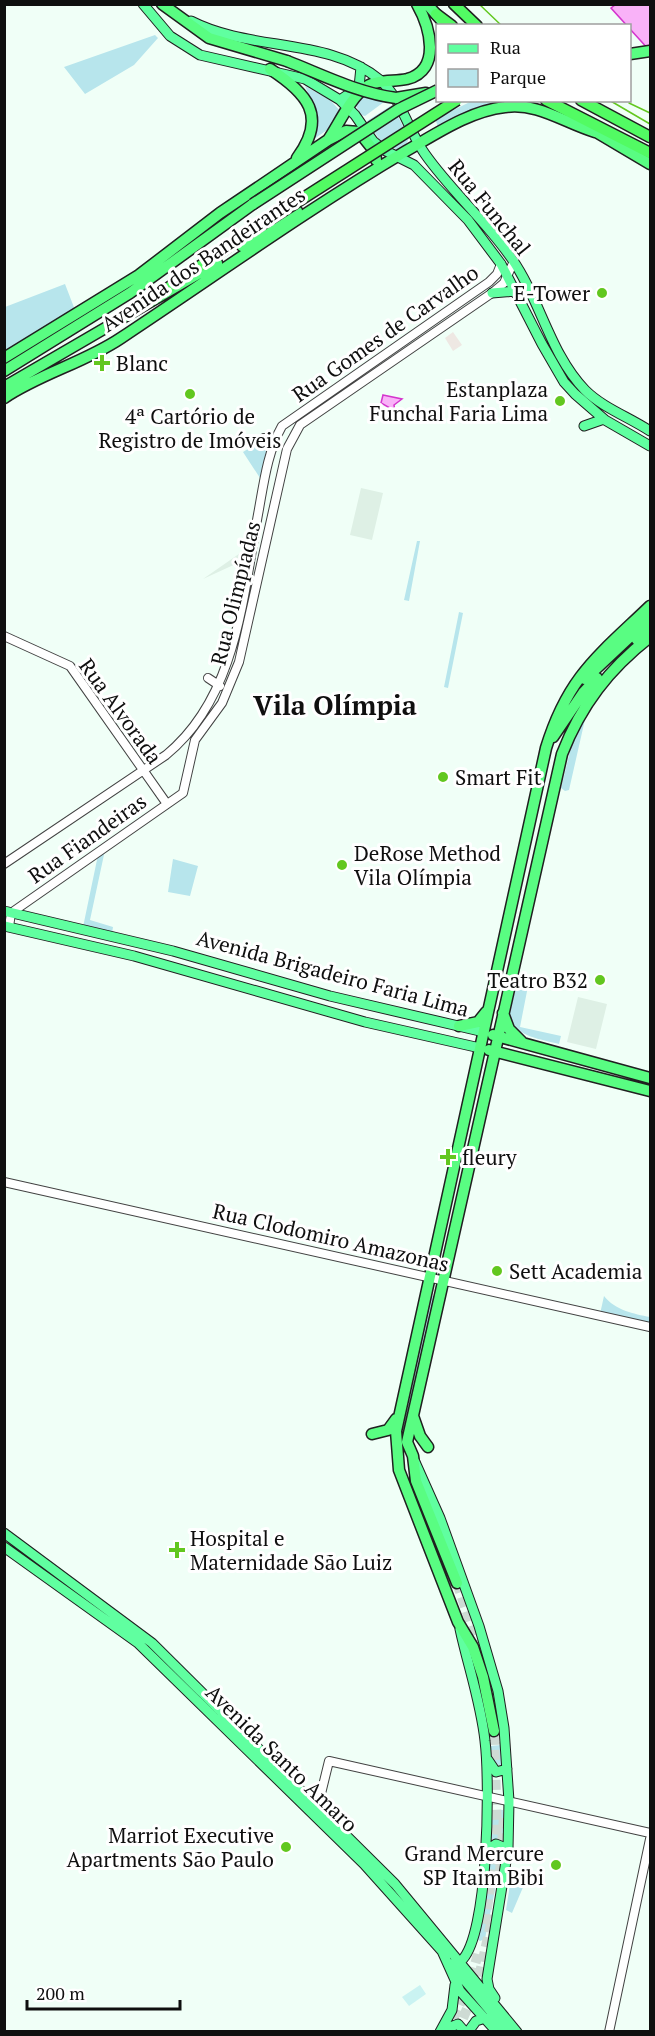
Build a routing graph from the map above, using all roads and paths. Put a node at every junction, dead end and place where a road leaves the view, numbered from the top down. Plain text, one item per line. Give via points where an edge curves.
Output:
1 (143, 4) edge
2 (163, 4) edge
3 (417, 4) edge
4 (427, 4) edge
5 (454, 4) edge
6 (436, 14) junction
7 (444, 24) edge
8 (449, 24) edge
9 (475, 24) edge
10 (651, 51) edge
11 (631, 54) edge
12 (361, 67) junction
13 (270, 69) junction
14 (383, 82) junction
15 (436, 90) edge
16 (436, 91) edge
17 (454, 102) edge
18 (547, 102) edge
19 (548, 102) edge
20 (585, 102) edge
21 (345, 104) junction
22 (595, 132) junction
23 (651, 137) edge
24 (328, 140) junction
25 (418, 144) junction
26 (651, 153) edge
27 (396, 156) junction
28 (651, 164) edge
29 (284, 169) junction
30 (367, 173) junction
31 (348, 185) junction
32 (249, 207) junction
33 (514, 261) junction
34 (501, 264) junction
35 (139, 275) junction
36 (508, 276) junction
37 (516, 291) junction
38 (492, 293) junction
39 (152, 299) junction
40 (542, 344) junction
41 (4, 358) edge
42 (564, 358) junction
43 (4, 371) edge
44 (4, 387) edge
45 (4, 398) edge
46 (604, 419) junction
47 (300, 425) joint
48 (282, 426) joint
49 (584, 426) dead end
50 (651, 431) edge
51 (264, 438) dead end
52 (273, 444) junction
53 (651, 446) edge
54 (651, 606) edge
55 (651, 618) edge
56 (651, 627) edge
57 (4, 636) edge
58 (651, 637) edge
59 (208, 678) dead end
60 (220, 686) junction
61 (575, 704) junction
62 (556, 717) junction
63 (546, 748) junction
64 (172, 750) junction
65 (562, 754) junction
66 (189, 763) junction
67 (143, 770) junction
68 (183, 793) joint
69 (167, 804) junction
70 (4, 864) edge
71 (8, 912) edge
72 (7, 926) edge
73 (239, 970) junction
74 (213, 979) junction
75 (490, 1004) junction
76 (397, 1011) junction
77 (503, 1012) junction
78 (459, 1026) junction
79 (390, 1028) junction
80 (484, 1032) junction
81 (498, 1036) junction
82 (525, 1043) junction
83 (480, 1048) junction
84 (494, 1052) junction
85 (520, 1058) junction
86 (594, 1062) junction
87 (608, 1066) junction
88 (560, 1068) junction
89 (651, 1078) edge
90 (488, 1080) junction
91 (609, 1080) junction
92 (651, 1091) edge
93 (4, 1182) edge
94 (429, 1277) junction
95 (444, 1281) junction
96 (651, 1327) edge
97 (399, 1414) junction
98 (413, 1416) junction
99 (372, 1434) dead end
100 (428, 1447) dead end
101 (413, 1456) junction
102 (4, 1533) edge
103 (4, 1547) edge
104 (457, 1583) tunnel mouth
105 (458, 1622) junction
106 (494, 1731) tunnel mouth
107 (244, 1740) junction
108 (487, 1758) junction
109 (507, 1769) junction
110 (487, 1796) junction
111 (509, 1801) junction
112 (317, 1812) junction
113 (651, 1833) edge
114 (651, 1839) edge
115 (508, 1849) junction
116 (485, 1852) junction
117 (446, 1957) junction
118 (461, 1961) junction
119 (455, 1983) junction
120 (485, 2018) junction
121 (441, 2031) edge
122 (466, 2031) edge
123 (497, 2031) edge
124 (508, 2031) edge
125 (517, 2031) edge
126 (524, 2031) edge
127 (609, 2031) edge

1 - 13 main road via 170,36 200,55
2 - 12 main road via 213,31 257,43 333,55
2 - 15 highway, bridge via 209,38 287,61 376,95 410,97
3 - 14 highway via 430,36 427,64 414,76
4 - 6 highway
5 - 9 highway
6 - 7 highway
6 - 8 highway
10 - 11 highway
12 - 14 main road
12 - 21 main road via 359,87
13 - 21 main road via 305,79
13 - 29 highway via 301,92 311,113 304,147
14 - 21 highway via 363,88
14 - 25 main road, Rua Funchal
16 - 32 highway, bridge via 399,110
17 - 39 highway, bridge
18 - 22 highway
19 - 26 highway
20 - 23 highway
21 - 24 highway
21 - 27 main road, Rua Funchal via 373,141
22 - 25 highway, Avenida dos Bandeirantes via 538,110 516,106 478,114
22 - 28 highway
24 - 29 highway, Avenida dos Bandeirantes
24 - 30 highway via 351,130 362,134 376,154
25 - 27 highway, Avenida dos Bandeirantes
25 - 33 main road, Rua Funchal
27 - 30 highway, Avenida dos Bandeirantes
27 - 34 main road, Rua Funchal via 414,165 445,194
29 - 35 highway, Avenida dos Bandeirantes
30 - 31 highway, Avenida dos Bandeirantes
31 - 39 highway, Avenida dos Bandeirantes via 198,276
31 - 45 highway, Avenida dos Bandeirantes via 106,348 27,383
32 - 35 highway via 214,226 157,268
32 - 43 highway, Avenida dos Bandeirantes via 135,289
33 - 36 street, Rua Gomes de Carvalho
33 - 42 main road, Rua Funchal
34 - 36 main road, Rua Funchal
34 - 48 street, Rua Gomes de Carvalho via 489,282
35 - 41 highway, Avenida dos Bandeirantes
36 - 37 main road, Rua Funchal
36 - 38 street, Rua Gomes de Carvalho
37 - 38 main road
37 - 40 main road, Rua Funchal
38 - 47 street, Rua Gomes de Carvalho
39 - 44 highway, Avenida dos Bandeirantes
40 - 42 main road via 550,342
40 - 46 main road, Rua Funchal via 564,382
42 - 50 main road, Rua Funchal via 579,383 601,402
46 - 49 main road
46 - 53 main road, Rua Funchal
47 - 66 street, Rua Olimpíadas via 287,449 238,662 222,703 195,740
48 - 52 street, Rua Olimpíadas
51 - 52 street
52 - 60 street, Rua Olimpíadas
54 - 62 highway via 580,675
55 - 62 highway via 581,683
56 - 61 highway
57 - 67 street, Rua Alvorada via 70,666
58 - 65 highway via 593,692
59 - 60 street
60 - 64 street, Rua Olimpíadas
61 - 63 highway
61 - 65 highway
62 - 63 highway
63 - 75 highway
64 - 66 street via 183,751
64 - 67 street, Rua Olimpíadas
65 - 77 highway
66 - 68 street, Rua Olimpíadas
67 - 69 street, Rua Alvorada
67 - 70 street, Rua Olimpíadas
68 - 69 street, Rua Fiandeiras
69 - 71 street, Rua Fiandeiras
71 - 72 street
71 - 73 main road, Avenida Brigadeiro Faria Lima
72 - 74 main road, Avenida Brigadeiro Faria Lima
73 - 74 main road via 221,971
73 - 76 main road, Avenida Brigadeiro Faria Lima
74 - 79 main road, Avenida Brigadeiro Faria Lima
75 - 78 highway via 478,1022
75 - 80 highway
76 - 78 main road, Avenida Brigadeiro Faria Lima
76 - 79 main road
77 - 81 highway
77 - 82 highway via 509,1029
78 - 80 main road, Avenida Brigadeiro Faria Lima
79 - 83 main road, Avenida Brigadeiro Faria Lima
80 - 81 highway, Avenida Brigadeiro Faria Lima
80 - 83 highway
81 - 82 highway, Avenida Brigadeiro Faria Lima
81 - 84 highway
82 - 86 highway, Avenida Brigadeiro Faria Lima
83 - 84 highway, Avenida Brigadeiro Faria Lima
83 - 94 highway
84 - 85 highway, Avenida Brigadeiro Faria Lima
84 - 90 highway
85 - 88 highway, Avenida Brigadeiro Faria Lima
85 - 90 highway via 501,1063
86 - 87 highway, Avenida Brigadeiro Faria Lima
86 - 88 highway via 596,1070 591,1073
87 - 89 highway, Avenida Brigadeiro Faria Lima
87 - 91 highway
88 - 91 highway, Avenida Brigadeiro Faria Lima
90 - 95 highway
91 - 92 highway, Avenida Brigadeiro Faria Lima
93 - 94 street, Rua Clodomiro Amazonas
94 - 95 street, Rua Clodomiro Amazonas
94 - 97 highway
95 - 96 street, Rua Clodomiro Amazonas
95 - 98 highway
97 - 99 highway via 388,1430
97 - 105 highway via 395,1440 399,1470
98 - 100 highway
98 - 101 highway via 407,1442
101 - 104 highway via 416,1481
101 - 109 main road via 479,1626 502,1708
102 - 107 main road, Avenida Santo Amaro via 147,1639
103 - 107 main road, Avenida Santo Amaro via 138,1643
105 - 106 highway via 470,1638 480,1667
105 - 108 main road
107 - 112 main road, Avenida Santo Amaro
108 - 109 main road via 496,1772
108 - 110 main road
109 - 111 main road
110 - 111 street
110 - 112 street via 329,1761
110 - 116 main road
111 - 113 street
111 - 115 main road
112 - 117 main road, Avenida Santo Amaro
112 - 118 main road, Avenida Santo Amaro via 395,1884
114 - 127 street
115 - 116 main road via 495,1845
115 - 126 main road via 487,1974 489,1989
116 - 118 main road via 471,1944
117 - 119 main road, Avenida Santo Amaro
117 - 124 main road
118 - 125 main road, Avenida Santo Amaro
119 - 120 main road, Avenida Santo Amaro
119 - 121 main road via 452,2010
120 - 122 main road
120 - 123 main road, Avenida Santo Amaro
121 - 122 main road via 458,2024

